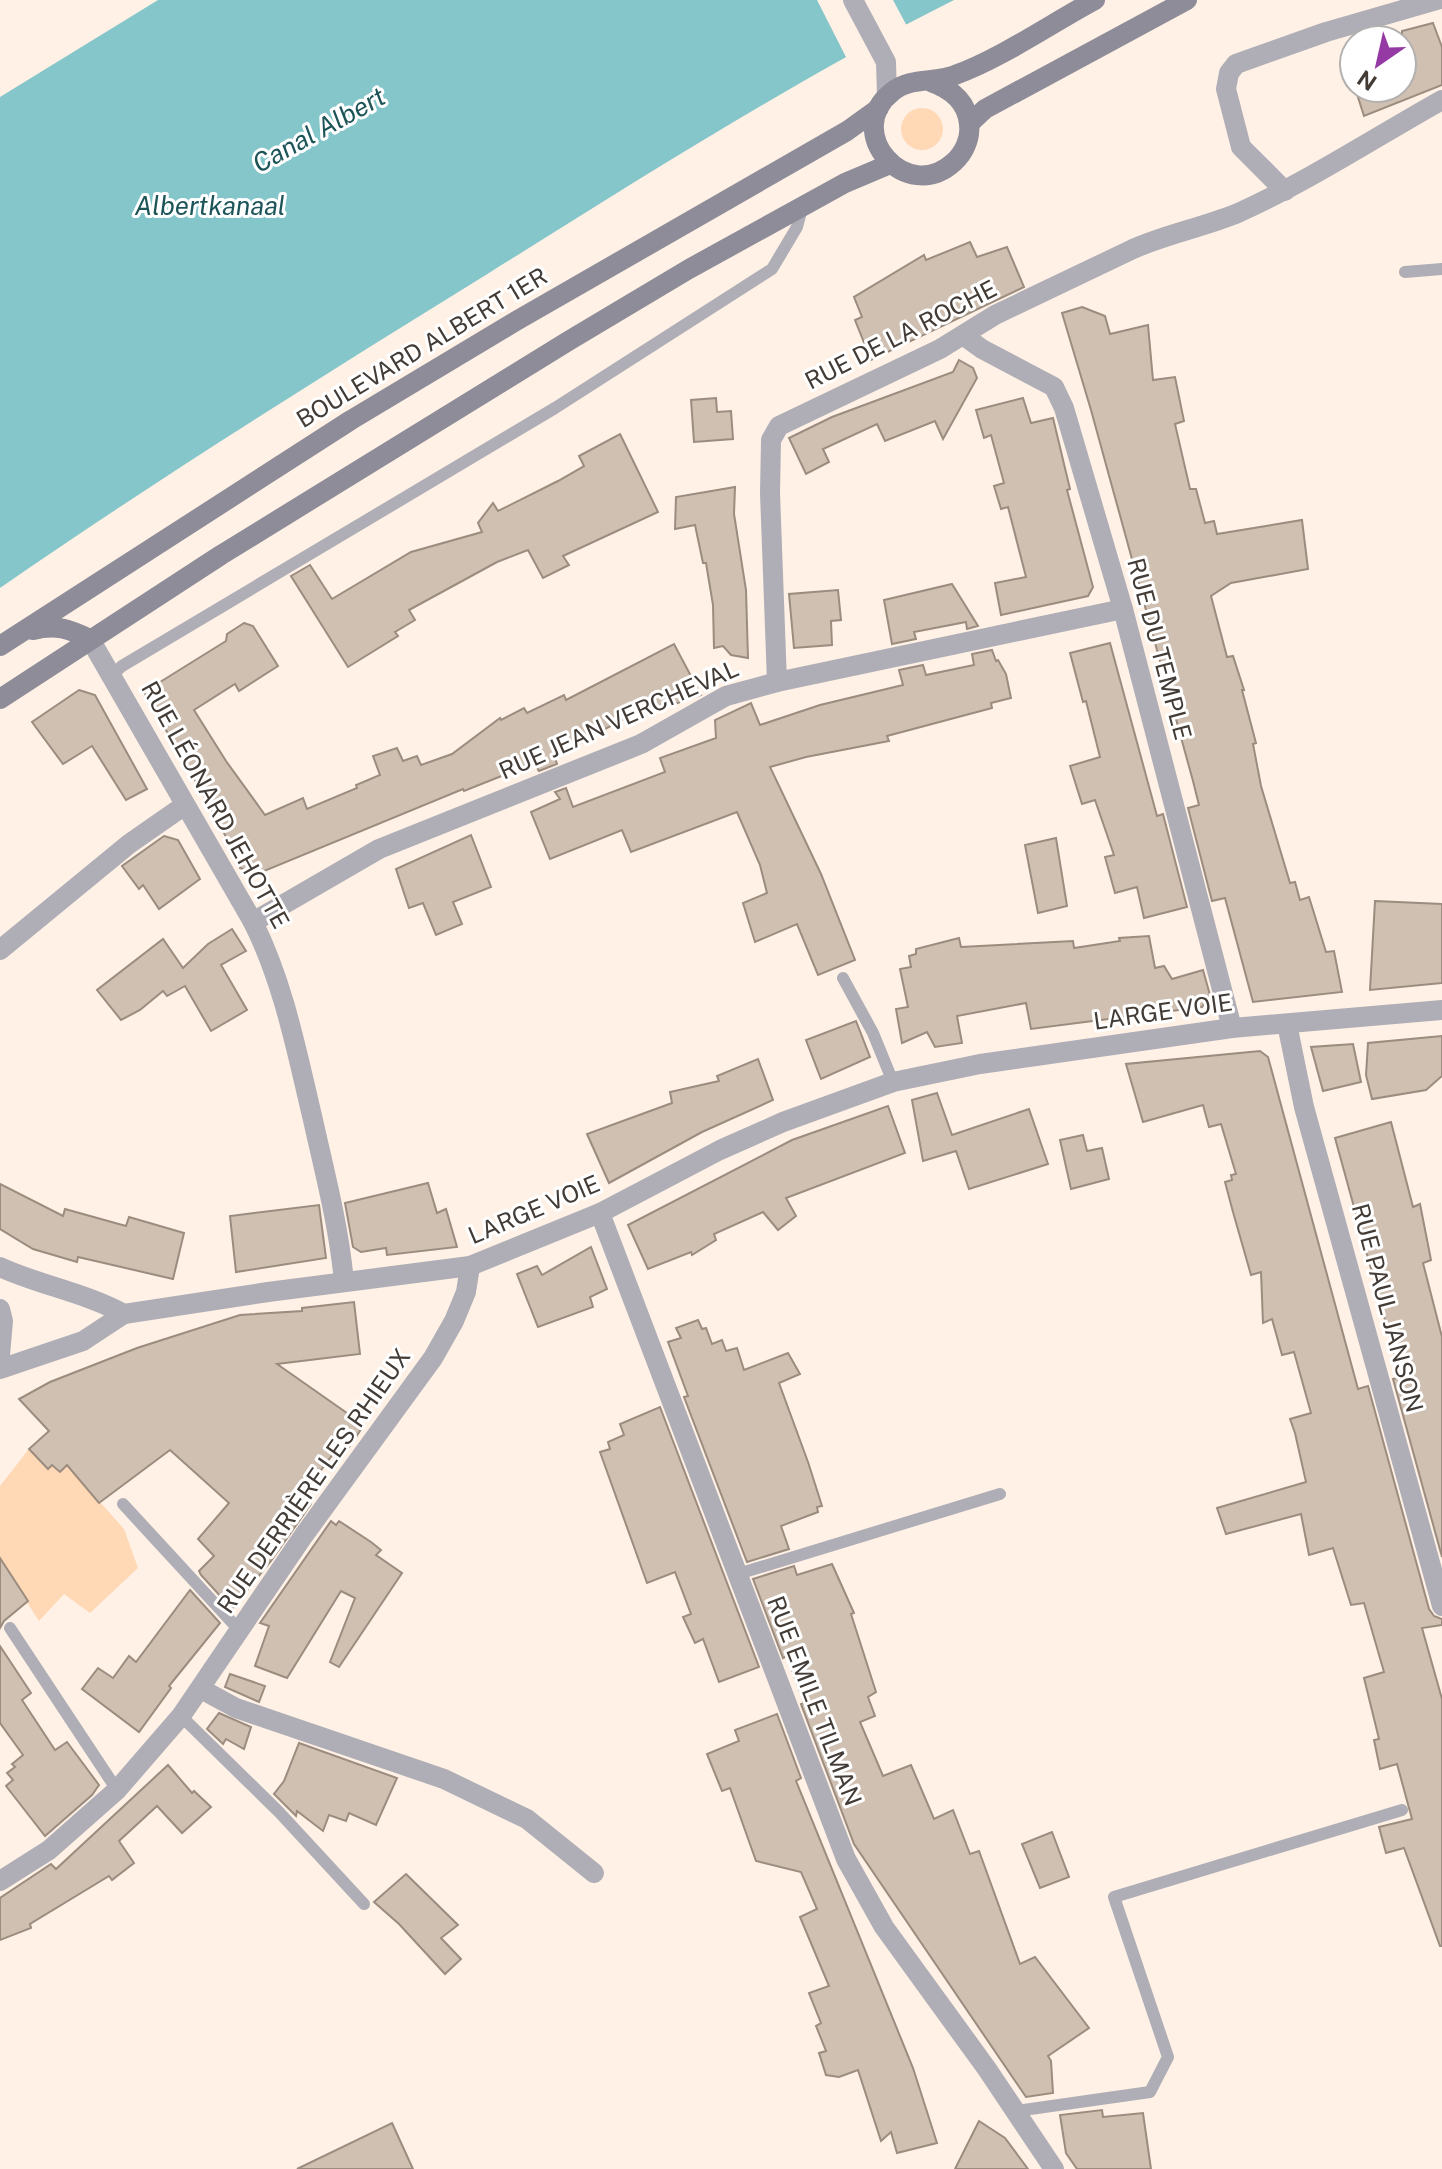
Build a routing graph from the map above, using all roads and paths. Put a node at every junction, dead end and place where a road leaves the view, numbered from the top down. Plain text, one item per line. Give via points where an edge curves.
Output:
1 (853, 0) edge
2 (1095, 0) edge
3 (1187, 0) edge
4 (1437, 0) edge
5 (886, 62) junction
6 (923, 82) junction
7 (1442, 100) edge
8 (883, 102) junction
9 (969, 124) junction
10 (890, 164) junction
11 (1285, 191) junction
12 (802, 208) junction
13 (1442, 269) edge
14 (1405, 272) dead end
15 (964, 336) junction
16 (1123, 609) junction
17 (18, 634) junction
18 (90, 639) junction
19 (0, 646) edge
20 (112, 675) junction
21 (777, 682) junction
22 (0, 699) edge
23 (185, 805) junction
24 (253, 922) junction
25 (0, 950) edge
26 (843, 978) dead end
27 (1442, 1010) edge
28 (1287, 1024) junction
29 (1232, 1028) junction
30 (893, 1082) junction
31 (600, 1213) junction
32 (470, 1266) junction
33 (0, 1267) edge
34 (344, 1282) junction
35 (0, 1309) edge
36 (124, 1314) junction
37 (0, 1355) edge
38 (0, 1369) edge
39 (1000, 1494) dead end
40 (123, 1504) dead end
41 (738, 1574) junction
42 (1442, 1606) edge
43 (10, 1628) dead end
44 (240, 1631) junction
45 (201, 1689) junction
46 (181, 1716) junction
47 (117, 1790) junction
48 (1402, 1810) dead end
49 (594, 1873) dead end
50 (0, 1881) edge
51 (364, 1904) dead end
52 (1016, 2111) junction
53 (1054, 2169) edge

1 - 5 street
2 - 6 main road via 974,67
3 - 9 main road via 985,109
4 - 11 street via 1236,64 1226,89 1241,147
5 - 6 street
5 - 8 street
6 - 8 main road via 899,86
6 - 9 main road via 946,87 959,98
7 - 11 street, RUE DE LA ROCHE
8 - 10 main road via 874,123 875,138
8 - 17 main road, BOULEVARD ALBERT 1ER via 836,138 351,420
9 - 10 main road via 967,144 947,169 917,176
10 - 12 main road
11 - 15 street, RUE DE LA ROCHE via 1233,215 1144,244 995,315
12 - 18 main road via 689,269 388,450
12 - 20 lane via 772,269 555,408
13 - 14 lane
15 - 16 street, RUE DU TEMPLE via 1054,387
15 - 21 street, RUE DE LA ROCHE via 779,426 771,440
16 - 21 street, RUE JEAN VERCHEVAL
16 - 29 street, RUE DU TEMPLE
17 - 18 main road via 50,626
17 - 19 main road, BOULEVARD ALBERT 1ER
18 - 20 street, RUE LÉONARD JEHOTTE
18 - 22 main road
20 - 23 street, RUE LÉONARD JEHOTTE
21 - 24 street, RUE JEAN VERCHEVAL via 726,696 641,744 379,849
23 - 24 street, RUE LÉONARD JEHOTTE
23 - 25 street
24 - 34 street, RUE LÉONARD JEHOTTE via 267,949 294,1038 340,1240
26 - 30 lane
27 - 28 street, LARGE VOIE
28 - 29 street, LARGE VOIE
28 - 42 street, RUE PAUL JANSON via 1304,1107
29 - 30 street, LARGE VOIE via 980,1064
30 - 31 street, LARGE VOIE via 720,1150
31 - 32 street, LARGE VOIE
31 - 41 street, RUE EMILE TILMAN
32 - 34 street, LARGE VOIE
32 - 44 street, RUE DERRIÈRE LES RHIEUX via 466,1292 433,1358
33 - 36 street via 94,1298
34 - 36 street, LARGE VOIE
35 - 37 street
36 - 38 street via 83,1341
39 - 41 lane
40 - 44 lane
41 - 52 street, RUE EMILE TILMAN via 846,1859 884,1927
43 - 47 lane
44 - 45 street, RUE DERRIÈRE LES RHIEUX
45 - 46 street, RUE DERRIÈRE LES RHIEUX
45 - 49 street via 236,1708 444,1779 527,1819
46 - 47 street, RUE DERRIÈRE LES RHIEUX
46 - 51 lane
47 - 50 street, RUE DERRIÈRE LES RHIEUX via 49,1850
48 - 52 lane via 1114,1897 1168,2057 1150,2092
52 - 53 street, RUE EMILE TILMAN

